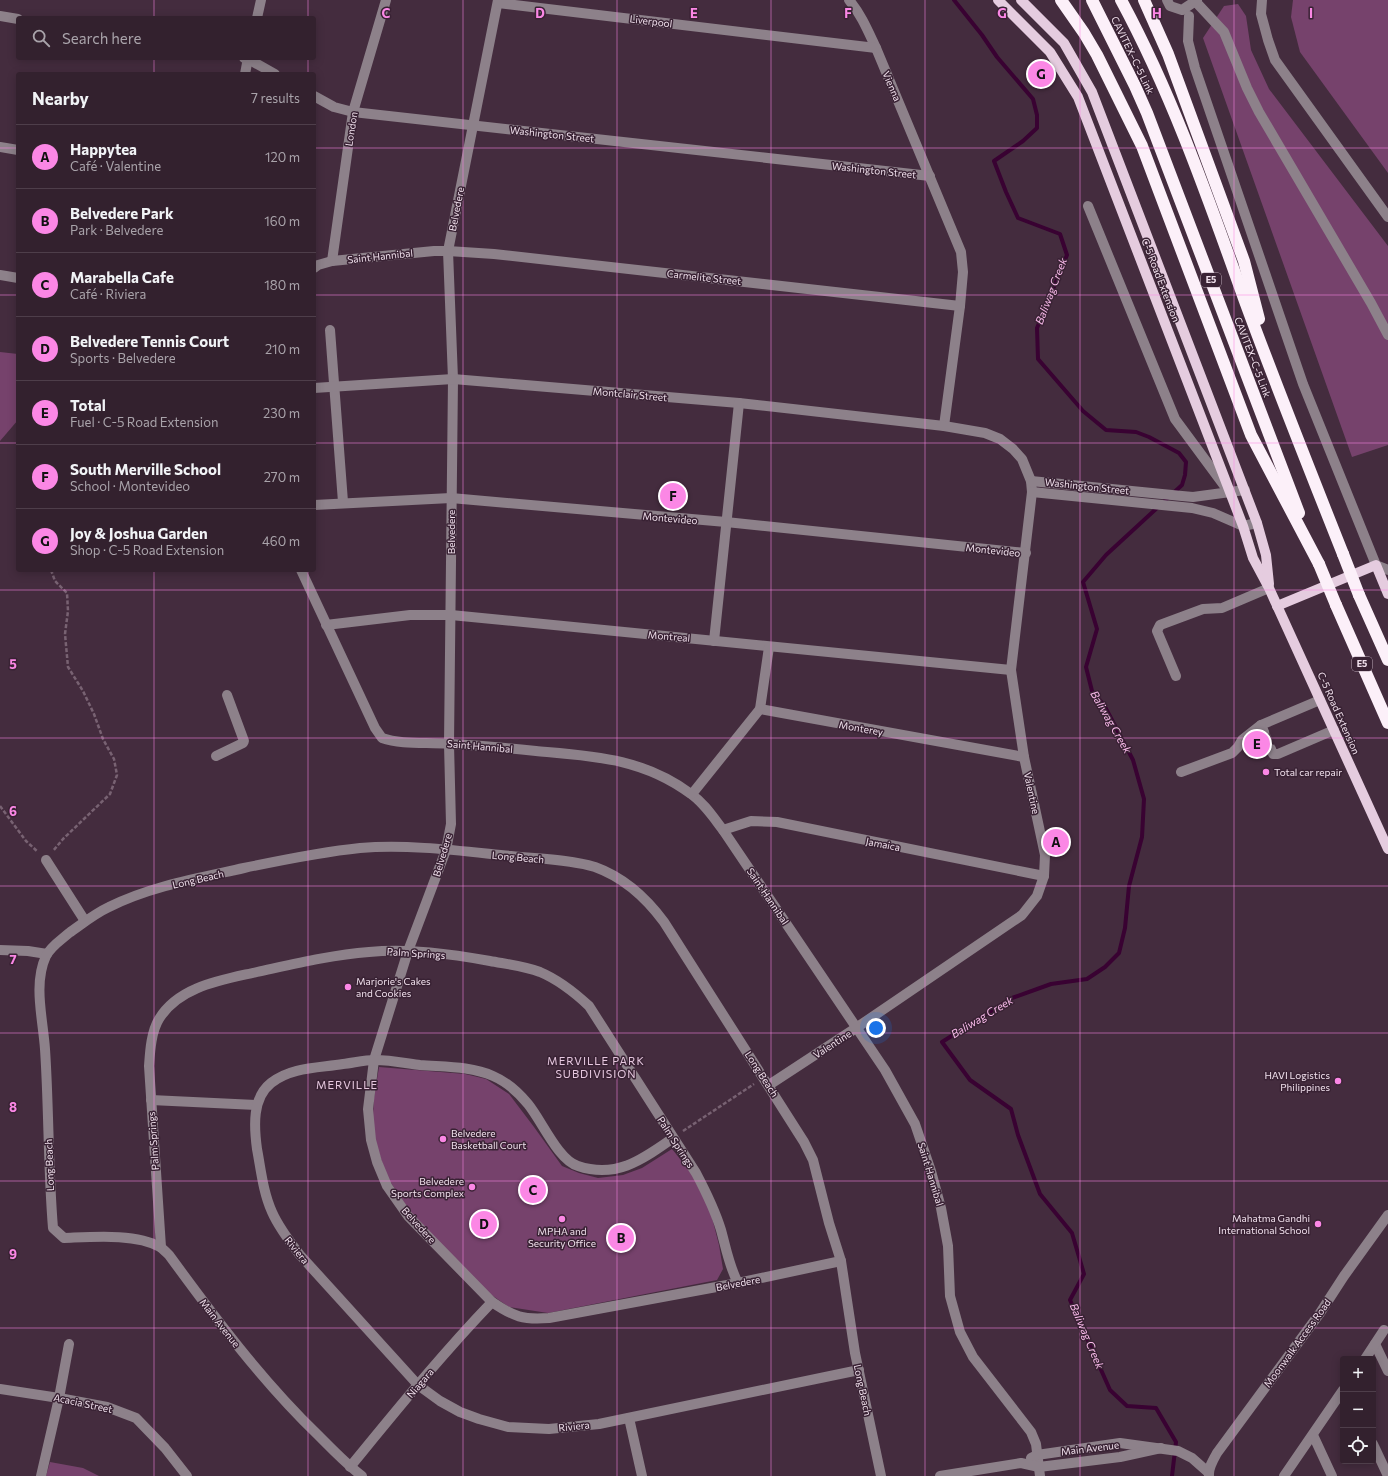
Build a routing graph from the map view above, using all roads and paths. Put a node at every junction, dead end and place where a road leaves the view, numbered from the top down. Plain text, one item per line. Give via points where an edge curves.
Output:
1 (261, 0) edge
2 (386, 0) edge
3 (848, 0) edge
4 (998, 0) edge
5 (1021, 0) edge
6 (1061, 0) edge
7 (1092, 0) edge
8 (1121, 0) edge
9 (1144, 0) edge
10 (1167, 0) edge
11 (1262, 0) edge
12 (498, 1) edge
13 (1196, 1) edge
14 (0, 16) edge
15 (257, 16) edge
16 (1189, 16) dead end
17 (16, 19) edge
18 (876, 48) junction
19 (247, 60) edge
20 (250, 60) edge
21 (245, 72) edge
22 (272, 72) edge
23 (316, 97) edge
24 (353, 112) junction
25 (472, 124) junction
26 (0, 147) edge
27 (16, 150) edge
28 (930, 176) junction
29 (1088, 206) dead end
30 (1388, 217) edge
31 (448, 251) junction
32 (332, 261) junction
33 (316, 266) edge
34 (0, 276) edge
35 (16, 278) edge
36 (960, 306) junction
37 (330, 330) dead end
38 (1388, 335) edge
39 (453, 379) junction
40 (334, 387) junction
41 (316, 388) edge
42 (1278, 392) junction
43 (739, 403) junction
44 (944, 426) junction
45 (1032, 480) junction
46 (1245, 490) junction
47 (1032, 492) junction
48 (1229, 492) junction
49 (451, 498) junction
50 (1182, 501) junction
51 (344, 502) junction
52 (316, 505) edge
53 (726, 522) junction
54 (1257, 523) junction
55 (1243, 526) junction
56 (1026, 553) junction
57 (1319, 564) junction
58 (1376, 565) junction
59 (1388, 570) edge
60 (52, 572) edge
61 (302, 572) edge
62 (1269, 588) junction
63 (1388, 594) edge
64 (1278, 606) junction
65 (451, 615) junction
66 (326, 625) junction
67 (714, 640) junction
68 (769, 646) junction
69 (1388, 660) edge
70 (1011, 670) junction
71 (1176, 676) dead end
72 (227, 695) dead end
73 (1320, 700) junction
74 (760, 710) junction
75 (1388, 723) edge
76 (1334, 730) junction
77 (449, 744) junction
78 (1271, 749) dead end
79 (216, 756) dead end
80 (1024, 757) junction
81 (1181, 772) dead end
82 (692, 794) junction
83 (0, 806) edge
84 (723, 830) junction
85 (1388, 849) edge
86 (446, 850) junction
87 (46, 860) junction
88 (1044, 876) junction
89 (85, 921) junction
90 (0, 950) edge
91 (408, 951) junction
92 (47, 954) junction
93 (856, 1028) junction
94 (374, 1060) junction
95 (766, 1081) junction
96 (151, 1100) junction
97 (257, 1104) junction
98 (673, 1138) junction
99 (1388, 1215) edge
100 (161, 1247) junction
101 (841, 1261) junction
102 (738, 1283) junction
103 (492, 1302) junction
104 (1384, 1330) dead end
105 (69, 1344) dead end
106 (1375, 1344) junction
107 (1367, 1356) edge
108 (858, 1370) junction
109 (1388, 1372) edge
110 (418, 1385) junction
111 (0, 1389) edge
112 (1342, 1392) edge
113 (59, 1398) junction
114 (629, 1418) junction
115 (1313, 1435) junction
116 (1161, 1448) junction
117 (1376, 1450) edge
118 (1037, 1455) junction
119 (1021, 1463) junction
120 (350, 1466) junction
121 (1039, 1472) edge
122 (1209, 1474) edge
123 (41, 1476) edge
124 (187, 1476) edge
125 (362, 1476) edge
126 (642, 1476) edge
127 (881, 1476) edge
128 (940, 1476) edge
129 (1284, 1476) edge
130 (1332, 1476) edge
131 (1388, 1476) edge

1 - 15 street
2 - 24 street, London
3 - 18 street, Vienna via 857,9
4 - 48 main road, C-5 Road Extension via 1050,52 1078,97
5 - 46 main road, C-5 Road Extension via 1064,43 1092,92
6 - 57 highway via 1097,55 1142,146 1251,435
7 - 57 highway, CAVITEX–C-5 Link / E5 via 1149,120
8 - 42 highway, CAVITEX–C-5 Link / E5 via 1150,57 1190,151
9 - 42 highway via 1168,54 1244,261
10 - 13 street via 1170,6 1182,10
11 - 30 street via 1261,14 1275,60
12 - 18 street, Liverpool
12 - 25 street, Belvedere
13 - 38 street via 1224,32 1259,112
14 - 17 street
16 - 58 street via 1189,45 1201,87 1303,384
18 - 28 street, Vienna
19 - 21 street
20 - 22 street
23 - 24 street, Washington Street via 334,107
24 - 25 street, Washington Street
24 - 32 street, London
25 - 28 street, Washington Street
25 - 31 street, Belvedere
26 - 27 street
28 - 36 street, Washington Street via 961,252 963,272
29 - 48 street via 1175,419
31 - 32 street, Saint Hannibal
31 - 36 street, Carmelite Street
31 - 39 street, Belvedere
32 - 33 street, Saint Hannibal
34 - 35 street
36 - 44 street, Washington Street
37 - 40 street
39 - 40 street, Montclair Street
39 - 43 street, Montclair Street
39 - 49 street, Belvedere
40 - 41 street, Montclair Street
40 - 51 street
42 - 69 highway, CAVITEX–C-5 Link / E5, bridge
43 - 44 street, Montclair Street
43 - 53 street
44 - 45 street, Washington Street via 985,432 1000,439 1022,459
45 - 47 street, Valentine
45 - 50 street, Washington Street via 1152,493
46 - 48 street, Washington Street
46 - 54 main road, C-5 Road Extension
47 - 50 street, Washington Street via 1150,503
47 - 56 street, Valentine
48 - 50 street, Washington Street
48 - 55 main road, C-5 Road Extension
49 - 51 street, Montevideo
49 - 53 street, Montevideo
49 - 65 street, Belvedere
50 - 55 street, Washington Street
51 - 52 street, Montevideo
53 - 56 street, Montevideo
53 - 67 street
54 - 55 street
54 - 62 main road, C-5 Road Extension via 1266,555
55 - 62 main road, C-5 Road Extension via 1253,558
56 - 70 street, Valentine
57 - 75 highway, CAVITEX–C-5 Link / E5, bridge
58 - 59 street
58 - 63 main road
58 - 64 main road
60 - 87 path via 55,581 67,593 65,634 68,667 94,714 103,740 114,759 117,775 110,794 63,839
61 - 66 street, Saint Hannibal
62 - 64 main road, C-5 Road Extension
62 - 71 street via 1222,608 1203,609 1160,625 1157,630
64 - 73 main road, C-5 Road Extension
65 - 66 street, Montreal via 410,615
65 - 67 street, Montreal
65 - 77 street, Belvedere
66 - 77 street, Saint Hannibal via 382,738
67 - 68 street, Montreal
68 - 70 street, Montreal
68 - 74 street
70 - 80 street, Valentine
72 - 79 street via 244,741
73 - 76 main road, C-5 Road Extension
73 - 81 street via 1262,728 1242,740 1232,752
74 - 80 street, Monterey
74 - 82 street
76 - 78 street via 1278,754 1273,754
76 - 85 main road, C-5 Road Extension
77 - 82 street, Saint Hannibal via 590,755 622,761 669,779
77 - 86 street, Belvedere via 451,824
80 - 88 street, Valentine via 1046,855
82 - 84 street, Saint Hannibal
83 - 87 path via 26,841
84 - 88 street, Jamaica via 751,821 777,822
84 - 93 street, Saint Hannibal
86 - 89 street, Long Beach via 360,848 292,858 181,882 128,899
86 - 91 street, Belvedere
86 - 95 street, Long Beach via 574,862 597,868 636,891 664,922
87 - 89 street
88 - 93 street, Valentine via 1037,896 1022,915
89 - 92 street, Long Beach via 54,944
90 - 92 street
91 - 94 street, Belvedere
91 - 96 street, Palm Springs via 368,952 306,961 203,986 184,994 158,1020 150,1045
91 - 98 street, Palm Springs via 520,966 539,972 573,990 589,1006
92 - 100 street, Long Beach via 42,966 39,990 45,1048 53,1228 64,1238 119,1237 150,1242
93 - 95 street, Valentine
93 - 118 street, Saint Hannibal via 885,1070 915,1124 927,1157 941,1208 948,1246 950,1296 960,1332 973,1357 1031,1432
94 - 97 street, Riviera via 298,1070 270,1084
94 - 98 street, Riviera via 476,1071 494,1076 512,1087 564,1156 576,1166 592,1170 628,1166
94 - 103 street, Belvedere via 368,1109 371,1140 387,1186 408,1216
95 - 98 path
95 - 101 street, Long Beach via 813,1160
96 - 97 street
96 - 100 street, Palm Springs
97 - 110 street, Riviera via 255,1135 264,1190 283,1233 300,1256
98 - 102 street, Palm Springs via 709,1198 732,1272
99 - 122 street, Moonwalk Access Road via 1217,1453
100 - 120 street, Main Avenue via 274,1390
101 - 102 street, Belvedere
101 - 108 street, Long Beach
102 - 103 street, Belvedere via 542,1319 522,1318
103 - 110 street, Niagara
104 - 106 street
105 - 113 street
106 - 107 street
106 - 109 street
108 - 114 street, Riviera
108 - 127 street, Long Beach
110 - 114 street, Riviera via 460,1412 508,1427 549,1429
110 - 120 street, Niagara
111 - 113 street, Acacia Street
112 - 115 street
113 - 123 street
113 - 124 street, Acacia Street via 107,1407 136,1418
114 - 126 street
115 - 129 street
115 - 130 street
116 - 118 street, Main Avenue via 1120,1443
116 - 121 street, Main Avenue
116 - 122 street, Main Avenue via 1185,1454
117 - 131 street
118 - 119 street, Main Avenue
118 - 121 street, Saint Hannibal
119 - 121 street, Main Avenue
119 - 128 street, Main Avenue
120 - 125 street, Main Avenue

